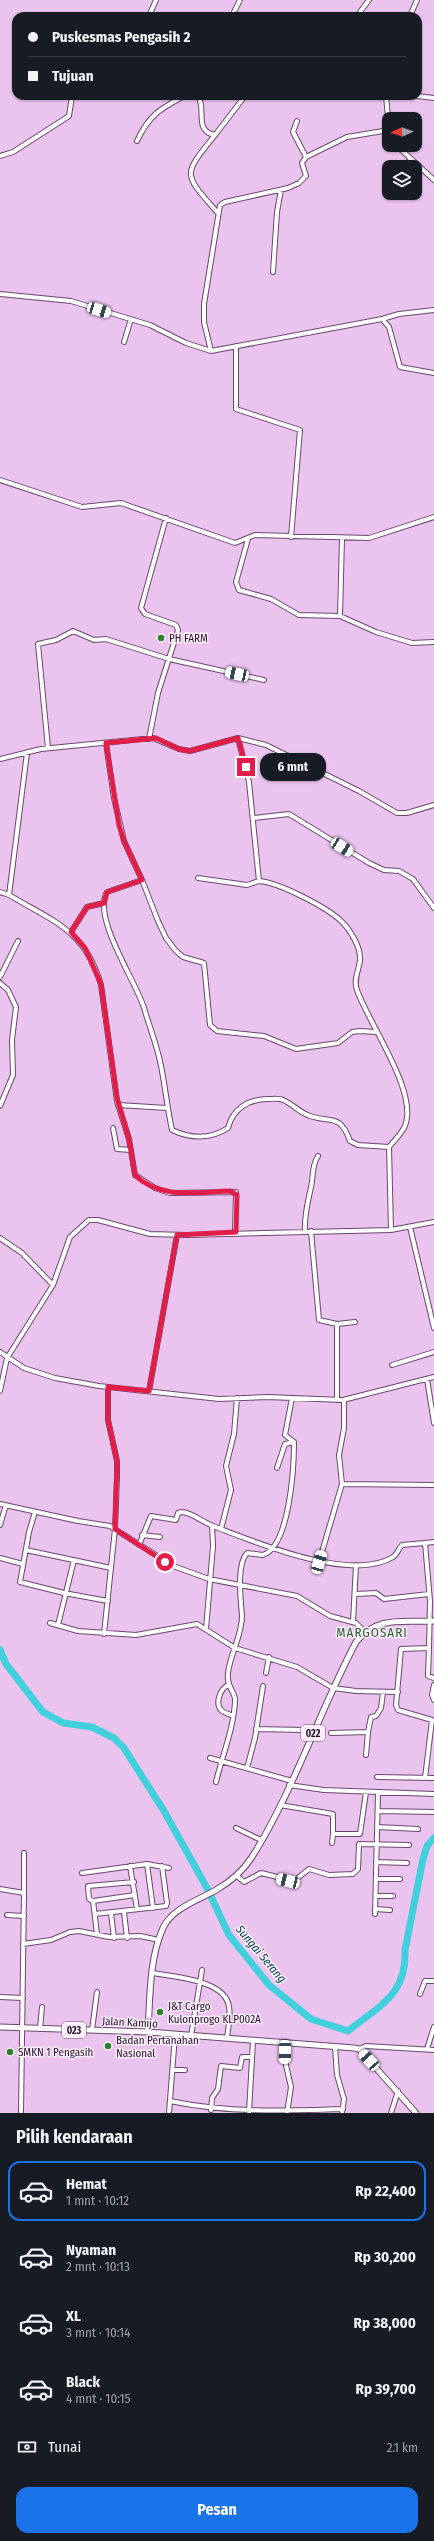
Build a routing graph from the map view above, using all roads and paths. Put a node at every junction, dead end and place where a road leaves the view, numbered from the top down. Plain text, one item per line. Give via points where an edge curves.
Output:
1 (156, 0) edge
2 (240, 0) edge
3 (369, 0) edge
4 (418, 0) edge
5 (151, 12) edge
6 (234, 12) edge
7 (360, 12) edge
8 (412, 12) edge
9 (422, 97) edge
10 (434, 98) edge
11 (71, 100) edge
12 (177, 100) edge
13 (198, 100) edge
14 (242, 100) edge
15 (386, 100) edge
16 (387, 112) edge
17 (297, 121) dead end
18 (382, 130) edge
19 (215, 135) junction
20 (137, 141) dead end
21 (403, 152) edge
22 (0, 156) edge
23 (306, 157) junction
24 (410, 160) edge
25 (422, 170) edge
26 (434, 180) edge
27 (281, 190) junction
28 (217, 212) junction
29 (273, 272) dead end
30 (0, 294) edge
31 (434, 310) edge
32 (131, 319) junction
33 (382, 319) junction
34 (124, 342) dead end
35 (236, 346) junction
36 (211, 351) junction
37 (434, 373) edge
38 (0, 480) edge
39 (434, 517) edge
40 (166, 518) junction
41 (291, 537) junction
42 (342, 538) junction
43 (248, 539) junction
44 (340, 616) junction
45 (434, 642) edge
46 (169, 659) junction
47 (264, 680) dead end
48 (238, 738) junction
49 (149, 739) junction
50 (106, 743) junction
51 (48, 748) junction
52 (27, 753) junction
53 (0, 759) edge
54 (434, 805) edge
55 (254, 818) junction
56 (198, 878) dead end
57 (142, 880) junction
58 (259, 881) junction
59 (0, 892) edge
60 (9, 896) junction
61 (104, 903) junction
62 (434, 908) edge
63 (71, 932) junction
64 (18, 941) dead end
65 (0, 976) edge
66 (0, 983) edge
67 (376, 1032) junction
68 (118, 1105) junction
69 (0, 1106) edge
70 (167, 1108) junction
71 (113, 1128) dead end
72 (389, 1147) junction
73 (131, 1150) junction
74 (318, 1156) dead end
75 (434, 1222) edge
76 (410, 1227) junction
77 (391, 1230) junction
78 (304, 1231) junction
79 (311, 1231) junction
80 (236, 1232) junction
81 (177, 1235) junction
82 (0, 1238) edge
83 (53, 1285) junction
84 (355, 1322) dead end
85 (336, 1324) junction
86 (434, 1327) edge
87 (0, 1352) edge
88 (434, 1352) edge
89 (7, 1358) junction
90 (392, 1365) dead end
91 (434, 1377) edge
92 (427, 1379) junction
93 (108, 1387) junction
94 (149, 1391) junction
95 (0, 1392) edge
96 (237, 1398) junction
97 (292, 1398) junction
98 (337, 1400) junction
99 (344, 1400) junction
100 (433, 1406) edge
101 (434, 1423) edge
102 (294, 1442) junction
103 (277, 1468) dead end
104 (342, 1484) junction
105 (434, 1486) edge
106 (0, 1504) edge
107 (6, 1505) junction
108 (35, 1512) junction
109 (0, 1525) edge
110 (212, 1526) junction
111 (115, 1529) junction
112 (221, 1529) junction
113 (142, 1535) junction
114 (160, 1537) dead end
115 (434, 1542) edge
116 (425, 1543) junction
117 (139, 1544) junction
118 (272, 1547) junction
119 (26, 1550) junction
120 (0, 1558) edge
121 (74, 1560) junction
122 (319, 1562) junction
123 (23, 1564) junction
124 (356, 1565) junction
125 (111, 1568) junction
126 (209, 1579) junction
127 (240, 1585) junction
128 (64, 1593) junction
129 (355, 1594) junction
130 (429, 1594) junction
131 (108, 1601) junction
132 (432, 1621) edge
133 (353, 1622) junction
134 (50, 1623) dead end
135 (58, 1625) junction
136 (206, 1629) junction
137 (364, 1631) junction
138 (104, 1634) junction
139 (235, 1648) junction
140 (429, 1648) junction
141 (269, 1657) junction
142 (266, 1672) dead end
143 (434, 1678) edge
144 (228, 1685) junction
145 (434, 1685) edge
146 (263, 1686) dead end
147 (333, 1688) junction
148 (383, 1692) junction
149 (398, 1692) junction
150 (434, 1700) edge
151 (233, 1716) junction
152 (433, 1720) edge
153 (256, 1729) junction
154 (368, 1732) junction
155 (331, 1733) dead end
156 (312, 1735) junction
157 (366, 1755) dead end
158 (210, 1758) dead end
159 (221, 1760) junction
160 (247, 1768) junction
161 (377, 1776) dead end
162 (425, 1778) junction
163 (434, 1778) edge
164 (216, 1782) dead end
165 (290, 1783) junction
166 (366, 1792) junction
167 (378, 1793) junction
168 (434, 1794) edge
169 (280, 1805) junction
170 (378, 1811) junction
171 (434, 1812) edge
172 (377, 1827) junction
173 (236, 1828) dead end
174 (418, 1829) dead end
175 (333, 1834) junction
176 (360, 1834) junction
177 (261, 1840) junction
178 (332, 1844) dead end
179 (360, 1844) junction
180 (376, 1845) junction
181 (410, 1845) dead end
182 (24, 1853) dead end
183 (376, 1862) junction
184 (407, 1863) dead end
185 (148, 1864) junction
186 (130, 1866) junction
187 (162, 1866) junction
188 (169, 1868) dead end
189 (82, 1873) dead end
190 (236, 1875) junction
191 (376, 1879) junction
192 (400, 1879) dead end
193 (134, 1882) junction
194 (0, 1889) edge
195 (24, 1893) junction
196 (135, 1895) junction
197 (376, 1896) junction
198 (393, 1896) dead end
199 (93, 1901) junction
200 (153, 1908) junction
201 (137, 1910) junction
202 (390, 1910) dead end
203 (124, 1912) junction
204 (111, 1913) junction
205 (95, 1914) junction
206 (7, 1915) dead end
207 (24, 1916) junction
208 (97, 1934) junction
209 (114, 1938) junction
210 (127, 1938) junction
211 (159, 1940) junction
212 (23, 1944) junction
213 (202, 1970) dead end
214 (153, 1973) junction
215 (434, 1981) edge
216 (199, 1982) junction
217 (97, 1992) dead end
218 (420, 1994) dead end
219 (0, 1996) edge
220 (23, 1998) junction
221 (42, 2007) dead end
222 (0, 2027) edge
223 (434, 2027) edge
224 (22, 2028) junction
225 (40, 2029) junction
226 (92, 2030) junction
227 (148, 2032) junction
228 (175, 2035) junction
229 (191, 2036) junction
230 (227, 2038) junction
231 (253, 2041) junction
232 (285, 2042) junction
233 (335, 2046) junction
234 (357, 2049) junction
235 (427, 2049) junction
236 (434, 2050) edge
237 (251, 2057) junction
238 (173, 2070) junction
239 (185, 2070) dead end
240 (398, 2091) junction
241 (170, 2101) junction
242 (212, 2110) junction
243 (343, 2111) edge
244 (249, 2112) junction
245 (21, 2113) edge
246 (169, 2113) edge
247 (287, 2113) edge
248 (391, 2113) edge
249 (416, 2113) edge

1 - 5 street
2 - 6 street
3 - 7 street
4 - 8 street
9 - 10 street
11 - 22 street via 69,116 13,152
12 - 20 street via 150,118
13 - 19 street via 202,128 208,134
14 - 19 street
15 - 16 street
17 - 23 street via 293,132
18 - 23 street via 347,136
19 - 28 street via 194,161 190,174 192,184
21 - 24 street
23 - 27 street via 302,163 306,173 304,179
25 - 26 street
27 - 28 street via 225,202 220,205
27 - 29 street
28 - 36 street via 204,304 204,322
30 - 32 street via 71,301
31 - 33 street via 399,314
32 - 34 street
32 - 36 street via 150,325 186,344
33 - 35 street
33 - 37 street via 389,327 400,367
35 - 36 street
35 - 41 street via 236,409 300,430
38 - 40 street via 82,508 121,504
39 - 42 street via 369,538
40 - 43 street via 235,543
40 - 46 street via 141,608 145,614 178,627
41 - 42 street
41 - 43 street via 255,535
42 - 44 street
43 - 44 street via 236,582 240,590 271,599 300,615
44 - 45 street via 376,632 412,643
46 - 47 street
46 - 49 street via 154,708
46 - 51 street via 106,639 94,640 73,631 56,640 38,644
48 - 49 street via 190,751 179,749 159,739
48 - 54 street via 266,745 359,791 397,813 407,813
48 - 55 street via 249,782
49 - 50 street
50 - 51 street
50 - 57 street via 119,825
51 - 52 street
52 - 53 street
52 - 60 street
55 - 58 street
55 - 62 street via 289,814 369,863 384,870 399,871 413,879
56 - 58 street via 247,885
57 - 61 street via 107,892
57 - 67 street via 166,938 183,957 204,962 210,1025 217,1032 264,1036 296,1049 338,1043 352,1032
58 - 67 street via 269,881 294,892 340,920 357,944 360,960 356,989
59 - 60 street
60 - 63 street
61 - 63 street via 87,907
61 - 70 street via 114,947 137,988 144,1007 160,1061
63 - 68 street via 85,948 101,984
64 - 65 street
66 - 69 street via 8,990 16,1007 12,1040 13,1075
67 - 72 street via 401,1082 408,1114 404,1128
68 - 70 street
68 - 73 street
70 - 72 street via 172,1130 180,1134 205,1137 217,1135 228,1128 230,1118 238,1108 256,1099 282,1099 310,1116 332,1118 345,1129 350,1141
71 - 73 street via 118,1149
72 - 77 street
73 - 80 street via 135,1175 160,1190 175,1193 236,1192
74 - 78 street via 312,1167
75 - 76 street
76 - 77 street
76 - 86 street
77 - 79 street
78 - 79 street
78 - 80 street
79 - 85 street via 318,1292 318,1317 321,1321
80 - 81 street
81 - 83 street via 150,1234 98,1220 89,1220 70,1237
81 - 94 street
82 - 83 street via 26,1257
83 - 89 street
84 - 85 street
85 - 98 street
87 - 89 street
88 - 90 street
89 - 93 street via 24,1368 55,1378
89 - 95 street
91 - 92 street
92 - 99 street
92 - 100 street
93 - 94 street
93 - 111 street via 108,1420 117,1461
94 - 96 street via 219,1399
96 - 97 street
96 - 112 street via 234,1434 226,1466 231,1490
97 - 98 street
97 - 102 street via 285,1435
98 - 99 street
99 - 104 street via 345,1422 339,1455
100 - 101 street
102 - 103 street via 285,1444
102 - 118 street via 290,1502 284,1523
104 - 105 street
104 - 122 street
106 - 107 street
107 - 108 street
107 - 109 street
108 - 111 street
108 - 119 street
110 - 112 street
110 - 113 street via 185,1512 178,1513 176,1520 152,1516
110 - 126 street via 213,1546
111 - 117 street
111 - 125 street
112 - 118 street
113 - 114 street
113 - 117 street
115 - 116 street
116 - 124 street via 405,1544 391,1558
116 - 130 street
117 - 126 street via 173,1566
118 - 122 street
118 - 127 street via 263,1554 251,1553 245,1556
119 - 121 street
119 - 123 street
120 - 123 street
121 - 125 street
121 - 128 street
122 - 124 street
123 - 128 street via 20,1582
124 - 129 street
125 - 131 street
126 - 127 street
126 - 136 street
127 - 133 street via 297,1596 330,1616
127 - 139 street via 242,1624
128 - 131 street
128 - 135 street
129 - 130 street via 376,1593 384,1600
129 - 133 street
130 - 132 street
131 - 138 street
132 - 137 main road via 380,1623
132 - 140 street
133 - 137 street
134 - 135 street
135 - 138 street via 78,1631
136 - 138 street via 194,1624 147,1633
136 - 139 street
137 - 147 main road, 022
139 - 141 street
139 - 144 street via 228,1671
140 - 143 street via 428,1676
140 - 149 street via 402,1648
141 - 142 street
141 - 147 street via 297,1667
144 - 151 street via 235,1697
144 - 151 street via 221,1693 218,1705 221,1710
145 - 150 street
146 - 153 street
147 - 148 street
147 - 156 main road, 022
148 - 149 street
148 - 154 street via 381,1708 376,1716 371,1717
149 - 152 street via 398,1710
151 - 159 street
152 - 162 street
153 - 156 street via 304,1730
153 - 160 street
154 - 155 street
154 - 157 street
156 - 165 main road, 022
158 - 159 street
159 - 160 street
159 - 164 street
160 - 165 street
161 - 162 street
162 - 163 street
165 - 166 street via 310,1789
165 - 169 main road, 022
166 - 167 street
166 - 176 street
167 - 168 street
167 - 170 street
169 - 175 street via 333,1814
169 - 177 main road, 022
170 - 171 street
170 - 172 street
172 - 174 street
172 - 180 street
173 - 177 street
175 - 176 street
175 - 178 street
176 - 179 street
177 - 190 main road, 022 via 252,1857
179 - 180 street
179 - 190 street via 358,1869 355,1873 329,1875 309,1869 294,1881 261,1873 244,1882
180 - 181 street
180 - 183 street
182 - 195 street
183 - 184 street
183 - 191 street
185 - 186 street
185 - 187 street
185 - 200 street
186 - 189 street
186 - 193 street
187 - 188 street
187 - 200 street via 167,1903
190 - 211 main road, 022 via 169,1918
191 - 192 street
191 - 197 street
193 - 196 street
193 - 199 street via 88,1886 89,1899
194 - 195 street
195 - 207 street
196 - 199 street
196 - 201 street
197 - 198 street
197 - 202 street via 375,1912
199 - 205 street
200 - 201 street
201 - 203 street
203 - 204 street
203 - 210 street
204 - 205 street
204 - 209 street
205 - 208 street
206 - 207 street
207 - 212 street
208 - 209 street
208 - 212 street via 75,1931 51,1940
209 - 210 street
210 - 211 street via 146,1936
211 - 214 main road, 022
212 - 220 street
213 - 216 street
214 - 216 street
214 - 227 main road, 022
215 - 218 street via 425,1981
216 - 229 street
216 - 230 street via 217,1988 225,1995 229,2006
217 - 226 street
219 - 220 street
220 - 224 street
221 - 225 street
222 - 224 main road, Jalan Kamijo / 023
223 - 235 street
224 - 225 main road, Jalan Kamijo / 023
224 - 245 street
225 - 226 main road, Jalan Kamijo / 023
226 - 227 main road, Jalan Kamijo / 023
227 - 228 main road, Jalan Kamijo
228 - 229 main road, Jalan Kamijo
228 - 238 street
229 - 230 main road, Jalan Kamijo
230 - 231 main road, Jalan Kamijo
231 - 232 main road, Jalan Kamijo
231 - 237 street
232 - 233 main road, Jalan Kamijo
232 - 247 street via 285,2061 291,2087
233 - 234 main road, Jalan Kamijo
233 - 243 street via 337,2075 344,2099
234 - 235 street via 366,2046
234 - 240 main road
235 - 236 street
237 - 242 street via 242,2057 240,2068 221,2066 218,2089 212,2098
237 - 244 street
238 - 239 street
238 - 241 street
240 - 248 street
240 - 249 main road
241 - 242 street
241 - 246 street
242 - 244 street
243 - 247 street
244 - 247 street

